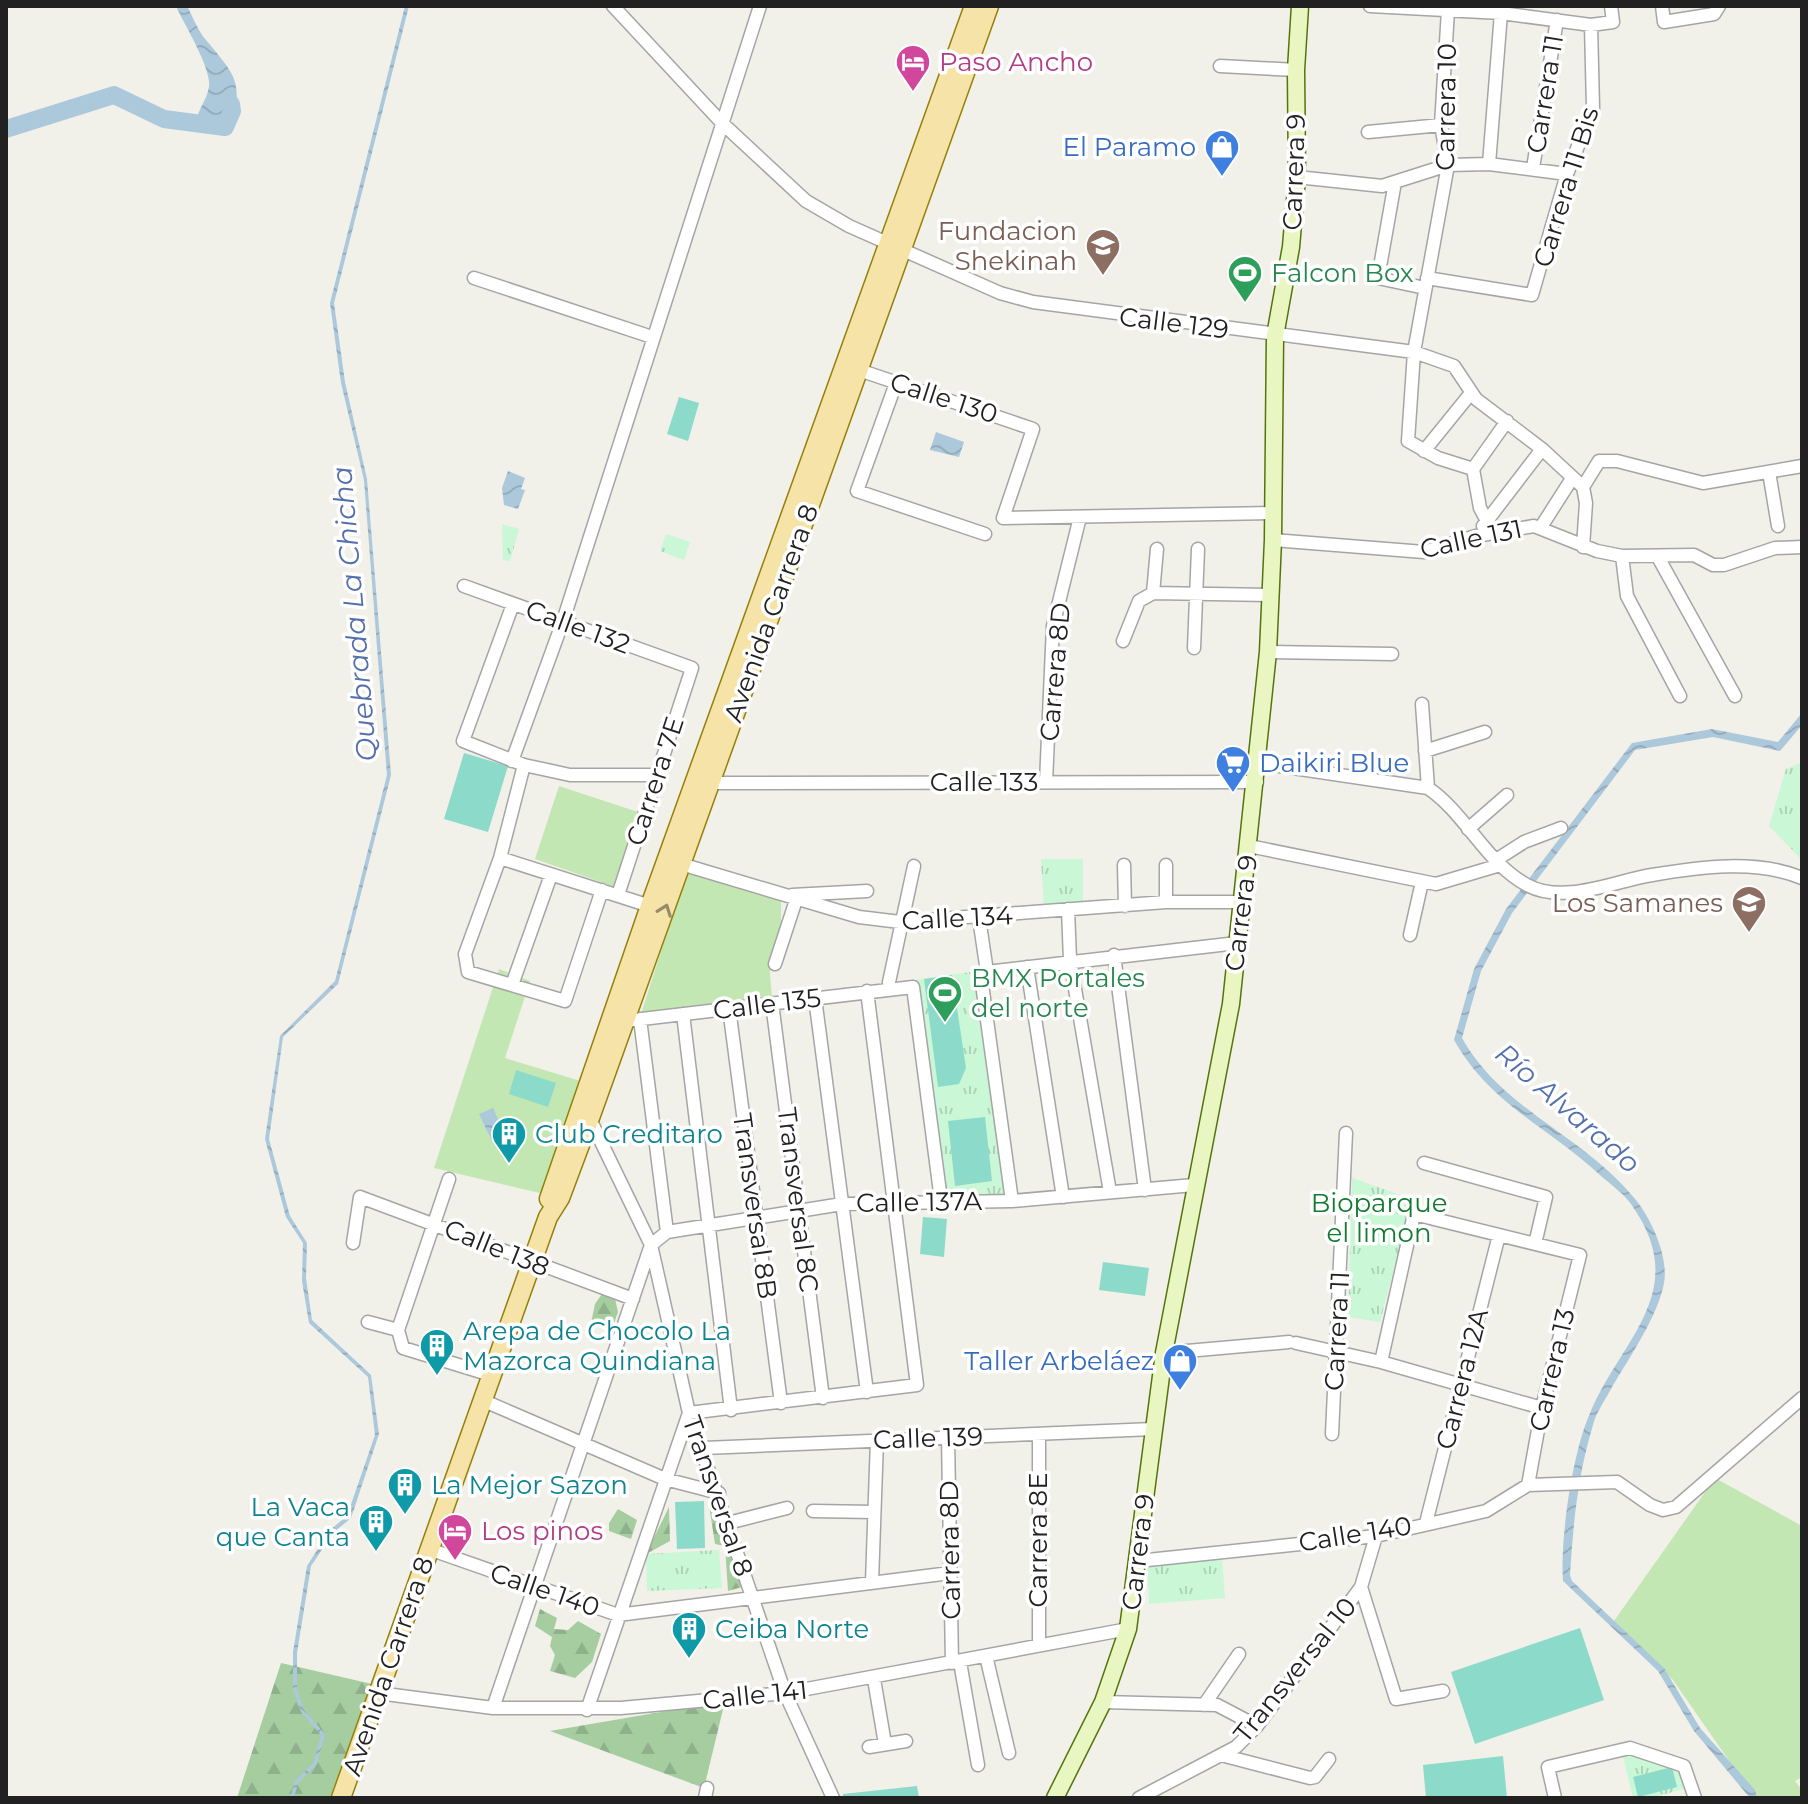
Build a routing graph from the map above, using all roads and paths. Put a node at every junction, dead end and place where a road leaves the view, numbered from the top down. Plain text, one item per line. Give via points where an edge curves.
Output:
1 (613, 6) edge
2 (760, 6) edge
3 (974, 6) edge
4 (989, 6) edge
5 (1300, 6) edge
6 (1370, 6) edge
7 (1568, 6) edge
8 (1611, 6) edge
9 (1662, 6) edge
10 (1719, 7) edge
11 (1448, 10) junction
12 (1501, 13) junction
13 (1563, 21) junction
14 (1591, 25) junction
15 (1220, 66) dead end
16 (1296, 70) junction
17 (722, 123) junction
18 (1441, 125) junction
19 (1368, 132) dead end
20 (1489, 164) junction
21 (1448, 165) junction
22 (1533, 168) junction
23 (1567, 174) junction
24 (1297, 177) junction
25 (1395, 182) junction
26 (896, 245) junction
27 (474, 278) dead end
28 (1426, 283) junction
29 (1275, 336) junction
30 (652, 337) junction
31 (1414, 352) junction
32 (859, 370) junction
33 (896, 383) junction
34 (1471, 393) junction
35 (1507, 421) junction
36 (1542, 449) junction
37 (1424, 451) junction
38 (1802, 466) edge
39 (1473, 469) junction
40 (1769, 472) junction
41 (1577, 484) junction
42 (1273, 513) junction
43 (1080, 517) junction
44 (1487, 521) junction
45 (1778, 526) dead end
46 (1541, 527) junction
47 (985, 534) dead end
48 (1476, 536) junction
49 (1273, 540) junction
50 (1583, 547) junction
51 (1802, 547) edge
52 (1157, 549) dead end
53 (1198, 549) dead end
54 (1622, 556) junction
55 (1658, 557) junction
56 (464, 586) dead end
57 (1153, 593) junction
58 (1197, 594) junction
59 (1270, 595) junction
60 (513, 604) junction
61 (563, 621) junction
62 (1123, 641) dead end
63 (1194, 648) dead end
64 (1268, 652) junction
65 (1392, 654) dead end
66 (692, 668) joint
67 (1680, 696) dead end
68 (1735, 696) dead end
69 (1422, 704) dead end
70 (1485, 732) dead end
71 (1425, 751) junction
72 (518, 763) junction
73 (1258, 763) junction
74 (657, 775) junction
75 (1046, 782) junction
76 (1257, 782) junction
77 (710, 783) junction
78 (1428, 788) junction
79 (1507, 795) dead end
80 (1561, 828) dead end
81 (1468, 829) junction
82 (1249, 846) junction
83 (500, 858) junction
84 (1498, 862) junction
85 (681, 864) junction
86 (1124, 865) dead end
87 (1166, 865) dead end
88 (914, 866) dead end
89 (551, 875) junction
90 (1802, 878) edge
91 (1422, 882) junction
92 (602, 890) junction
93 (867, 891) dead end
94 (618, 895) junction
95 (790, 898) junction
96 (1166, 902) junction
97 (1241, 902) junction
98 (650, 906) junction
99 (1125, 906) junction
100 (1068, 909) junction
101 (979, 918) junction
102 (900, 922) junction
103 (1410, 935) dead end
104 (1237, 943) junction
105 (1114, 955) junction
106 (1070, 960) junction
107 (775, 964) dead end
108 (986, 965) dead end
109 (1027, 967) junction
110 (889, 982) dead end
111 (512, 985) junction
112 (867, 991) junction
113 (815, 998) junction
114 (772, 1003) junction
115 (729, 1008) junction
116 (683, 1014) junction
117 (632, 1020) junction
118 (590, 1119) junction
119 (1346, 1133) dead end
120 (1424, 1163) dead end
121 (449, 1179) dead end
122 (1194, 1185) junction
123 (1145, 1190) junction
124 (1110, 1192) junction
125 (1063, 1197) junction
126 (893, 1200) junction
127 (941, 1200) junction
128 (1012, 1201) junction
129 (842, 1204) junction
130 (799, 1210) junction
131 (548, 1217) junction
132 (757, 1219) junction
133 (434, 1223) junction
134 (710, 1226) junction
135 (667, 1232) junction
136 (1499, 1235) junction
137 (353, 1243) dead end
138 (1535, 1244) junction
139 (651, 1245) junction
140 (531, 1263) junction
141 (633, 1299) junction
142 (368, 1322) dead end
143 (398, 1330) junction
144 (1337, 1352) junction
145 (1164, 1353) junction
146 (1381, 1362) junction
147 (491, 1375) junction
148 (1461, 1386) junction
149 (867, 1392) junction
150 (823, 1398) junction
151 (1802, 1398) edge
152 (482, 1400) junction
153 (781, 1403) junction
154 (1542, 1408) junction
155 (731, 1410) junction
156 (689, 1413) junction
157 (1153, 1429) junction
158 (1039, 1434) junction
159 (1332, 1434) dead end
160 (948, 1437) junction
161 (877, 1440) junction
162 (584, 1444) junction
163 (704, 1448) junction
164 (665, 1479) junction
165 (1528, 1485) junction
166 (719, 1493) junction
167 (787, 1508) dead end
168 (813, 1511) dead end
169 (874, 1512) junction
170 (728, 1523) junction
171 (1426, 1523) junction
172 (1376, 1536) junction
173 (429, 1549) junction
174 (1138, 1561) junction
175 (950, 1573) junction
176 (872, 1582) junction
177 (1361, 1587) junction
178 (532, 1588) junction
179 (753, 1598) junction
180 (618, 1615) junction
181 (1128, 1629) junction
182 (1039, 1645) junction
183 (1239, 1654) dead end
184 (986, 1656) junction
185 (956, 1662) junction
186 (874, 1679) junction
187 (1443, 1691) dead end
188 (378, 1693) junction
189 (785, 1693) junction
190 (1103, 1702) junction
191 (1204, 1705) junction
192 (493, 1708) junction
193 (587, 1710) junction
194 (1257, 1726) junction
195 (906, 1741) dead end
196 (885, 1744) junction
197 (869, 1747) dead end
198 (1009, 1753) dead end
199 (1221, 1755) junction
200 (1329, 1759) dead end
201 (978, 1765) dead end
202 (341, 1798) edge
203 (833, 1798) edge
204 (1055, 1798) edge
205 (1139, 1798) edge
206 (1555, 1798) edge
207 (1695, 1798) edge

1 - 17 street, Calle 129
2 - 17 street
3 - 26 main road, Avenida Carrera 8
4 - 26 main road, Avenida Carrera 8
5 - 16 street, Carrera 9
6 - 11 street
7 - 13 street, Carrera 11
8 - 14 street via 1613,22
9 - 10 street via 1664,22 1714,14
11 - 12 street
11 - 18 street, Carrera 10
12 - 13 street
12 - 20 street
13 - 14 street
13 - 22 street, Carrera 11
14 - 23 street, Carrera 11 Bis via 1593,108
15 - 16 street
16 - 24 street, Carrera 9
17 - 26 street, Calle 129 via 806,201
17 - 30 street
18 - 19 street
18 - 21 street, Carrera 10
20 - 21 street
20 - 22 street
21 - 25 street
21 - 28 street, Carrera 10
22 - 23 street
23 - 28 street, Carrera 11 Bis via 1534,292 1526,296
24 - 25 street via 1365,187
24 - 29 street, Carrera 9
25 - 28 street via 1378,278
26 - 29 street, Calle 129 via 1000,293 1033,302
26 - 32 main road, Avenida Carrera 8
26 - 98 main road, Avenida Carrera 8
27 - 30 street
28 - 31 street, Carrera 10
29 - 31 street, Calle 129
29 - 42 street, Carrera 9
30 - 61 street
31 - 34 street, Calle 129 via 1454,366
31 - 37 street, Carrera 10 via 1408,441
32 - 33 street, Calle 130
32 - 77 main road, Avenida Carrera 8
33 - 43 street, Calle 130 via 1029,427 1033,434 1003,518
33 - 47 street via 857,491
34 - 35 street
34 - 37 street
35 - 36 street
35 - 39 street
36 - 41 street
36 - 44 street
37 - 39 street
38 - 40 street
39 - 44 street
40 - 41 street via 1698,482 1599,461
40 - 45 street
41 - 46 street
41 - 50 street via 1586,503
42 - 43 street
42 - 49 street, Carrera 9
43 - 75 street, Carrera 8D via 1053,626
44 - 48 street
46 - 48 street, Calle 131
46 - 50 street, Calle 131
48 - 49 street, Calle 131 via 1411,553
49 - 59 street, Carrera 9
50 - 54 street, Calle 131
51 - 55 street, Calle 131 via 1775,548 1724,565 1694,555
52 - 57 street
53 - 58 street
54 - 55 street, Calle 131
54 - 67 street via 1627,596
55 - 68 street
56 - 60 street, Calle 132
57 - 58 street
57 - 62 street via 1139,601
58 - 59 street
58 - 63 street
59 - 64 street, Carrera 9
60 - 61 street, Calle 132
60 - 72 street via 463,741
61 - 66 street, Calle 132
61 - 72 street
64 - 65 street
64 - 73 street, Carrera 9
66 - 74 street, Carrera 7E
69 - 71 street
70 - 71 street
71 - 78 street
72 - 74 street via 570,775
72 - 83 street
73 - 76 street, Carrera 9
73 - 78 street
74 - 94 street, Carrera 7E
75 - 76 street, Calle 133
75 - 77 street, Calle 133
76 - 82 street, Carrera 9
77 - 85 main road, Avenida Carrera 8
78 - 81 street
79 - 81 street
80 - 84 street via 1524,842
81 - 84 street
82 - 91 street
82 - 97 street, Carrera 9
83 - 89 street
83 - 111 street via 465,954 468,972
84 - 90 street via 1528,886 1554,894 1653,874 1754,866
84 - 91 street via 1436,884
85 - 95 street, Calle 134
117 -> 85 main road, Avenida Carrera 8
86 - 99 street
87 - 96 street
88 - 102 street
89 - 92 street
89 - 111 street
91 - 103 street
92 - 94 street
92 - 111 street via 565,1001
93 - 95 street
94 - 98 street
95 - 102 street, Calle 134
95 - 107 street
96 - 97 street, Calle 134
96 - 99 street, Calle 134
97 - 104 street, Carrera 9
98 - 131 main road, Avenida Carrera 8 via 559,1163
99 - 100 street, Calle 134
100 - 101 street, Calle 134
100 - 106 street
101 - 102 street, Calle 134
101 - 108 street
102 - 110 street
104 - 105 street
104 - 122 street, Carrera 9 via 1218,1079
105 - 106 street
105 - 123 street
106 - 109 street
106 - 124 street
109 - 125 street
109 - 128 street via 987,972 982,984
112 - 113 street, Calle 135
112 - 126 street
112 - 127 street, Calle 135 via 913,987
113 - 114 street, Calle 135
113 - 129 street
114 - 115 street, Calle 135
114 - 130 street, Transversal 8C
115 - 116 street, Calle 135
115 - 132 street, Transversal 8B
116 - 117 street, Calle 135
116 - 134 street
117 - 118 main road, Avenida Carrera 8
117 - 135 street
118 - 131 main road, Avenida Carrera 8
118 - 139 street, Transversal 8
119 - 144 street, Carrera 11
120 - 138 street via 1546,1197
121 - 133 street
122 - 123 street, Calle 137A
122 - 145 street, Carrera 9
123 - 124 street, Calle 137A
124 - 125 street, Calle 137A
125 - 128 street, Calle 137A
126 - 127 street, Calle 137A
126 - 129 street, Calle 137A
126 - 149 street via 917,1385
127 - 128 street, Calle 137A
129 - 130 street, Calle 137A
129 - 149 street
130 - 132 street, Calle 137A
130 - 150 street, Transversal 8C
131 - 140 main road, Avenida Carrera 8
132 - 134 street, Calle 137A
132 - 153 street, Transversal 8B
133 - 137 street, Calle 138 via 360,1197
133 - 140 street, Calle 138
133 - 143 street
134 - 135 street, Calle 137A
134 - 155 street
135 - 139 street
136 - 138 street
136 - 146 street via 1414,1214
136 - 148 street, Carrera 12A
138 - 154 street, Carrera 13 via 1580,1255
139 - 141 street
139 - 156 street, Transversal 8
140 - 141 street, Calle 138
140 - 147 main road, Avenida Carrera 8
141 - 162 street
142 - 143 street
143 - 147 street via 403,1348
144 - 145 street via 1293,1343
144 - 146 street
144 - 159 street, Carrera 11
145 - 157 street, Carrera 9
146 - 148 street
147 - 152 main road, Avenida Carrera 8
148 - 154 street
148 - 171 street, Carrera 12A
149 - 150 street
150 - 153 street
151 - 165 street, Calle 140 via 1676,1507 1650,1505 1617,1482
152 - 162 street
152 - 173 main road, Avenida Carrera 8
153 - 155 street
154 - 165 street, Carrera 13
155 - 156 street
156 - 163 street, Transversal 8
156 - 164 street
157 - 158 street, Calle 139
157 - 174 street, Carrera 9
158 - 160 street, Calle 139
158 - 182 street, Carrera 8E
160 - 161 street, Calle 139
160 - 175 street, Carrera 8D
161 - 163 street, Calle 139
161 - 169 street
162 - 164 street
162 - 178 street
163 - 166 street, Transversal 8
164 - 166 street
164 - 180 street
165 - 171 street, Calle 140 via 1486,1511
166 - 170 street, Transversal 8
167 - 170 street
168 - 169 street
169 - 176 street
170 - 179 street, Transversal 8
171 - 172 street, Calle 140
172 - 174 street, Calle 140
172 - 177 street, Transversal 10
173 - 178 street, Calle 140
173 - 188 main road, Avenida Carrera 8
174 - 181 street, Carrera 9
175 - 176 street, Calle 140
175 - 185 street, Carrera 8D
176 - 179 street, Calle 140
177 - 187 street via 1396,1699
177 - 194 street, Transversal 10
178 - 180 street, Calle 140
178 - 192 street
179 - 180 street, Calle 140
179 - 189 street, Transversal 8
180 - 193 street
181 - 182 street, Calle 141
181 - 190 street, Carrera 9
182 - 184 street, Calle 141
183 - 191 street
184 - 185 street, Calle 141
184 - 198 street
185 - 186 street, Calle 141
185 - 201 street, Carrera 8D
186 - 189 street, Calle 141
186 - 196 street
188 - 192 street, Calle 141
188 - 202 main road, Avenida Carrera 8
189 - 193 street, Calle 141
189 - 203 street, Transversal 8
190 - 191 street
190 - 204 street, Carrera 9
191 - 194 street via 1229,1710
192 - 193 street, Calle 141
194 - 199 street, Transversal 10
195 - 196 street
196 - 197 street
199 - 200 street via 1310,1778
199 - 205 street, Transversal 10
206 - 207 street via 1548,1767 1630,1748 1684,1766

